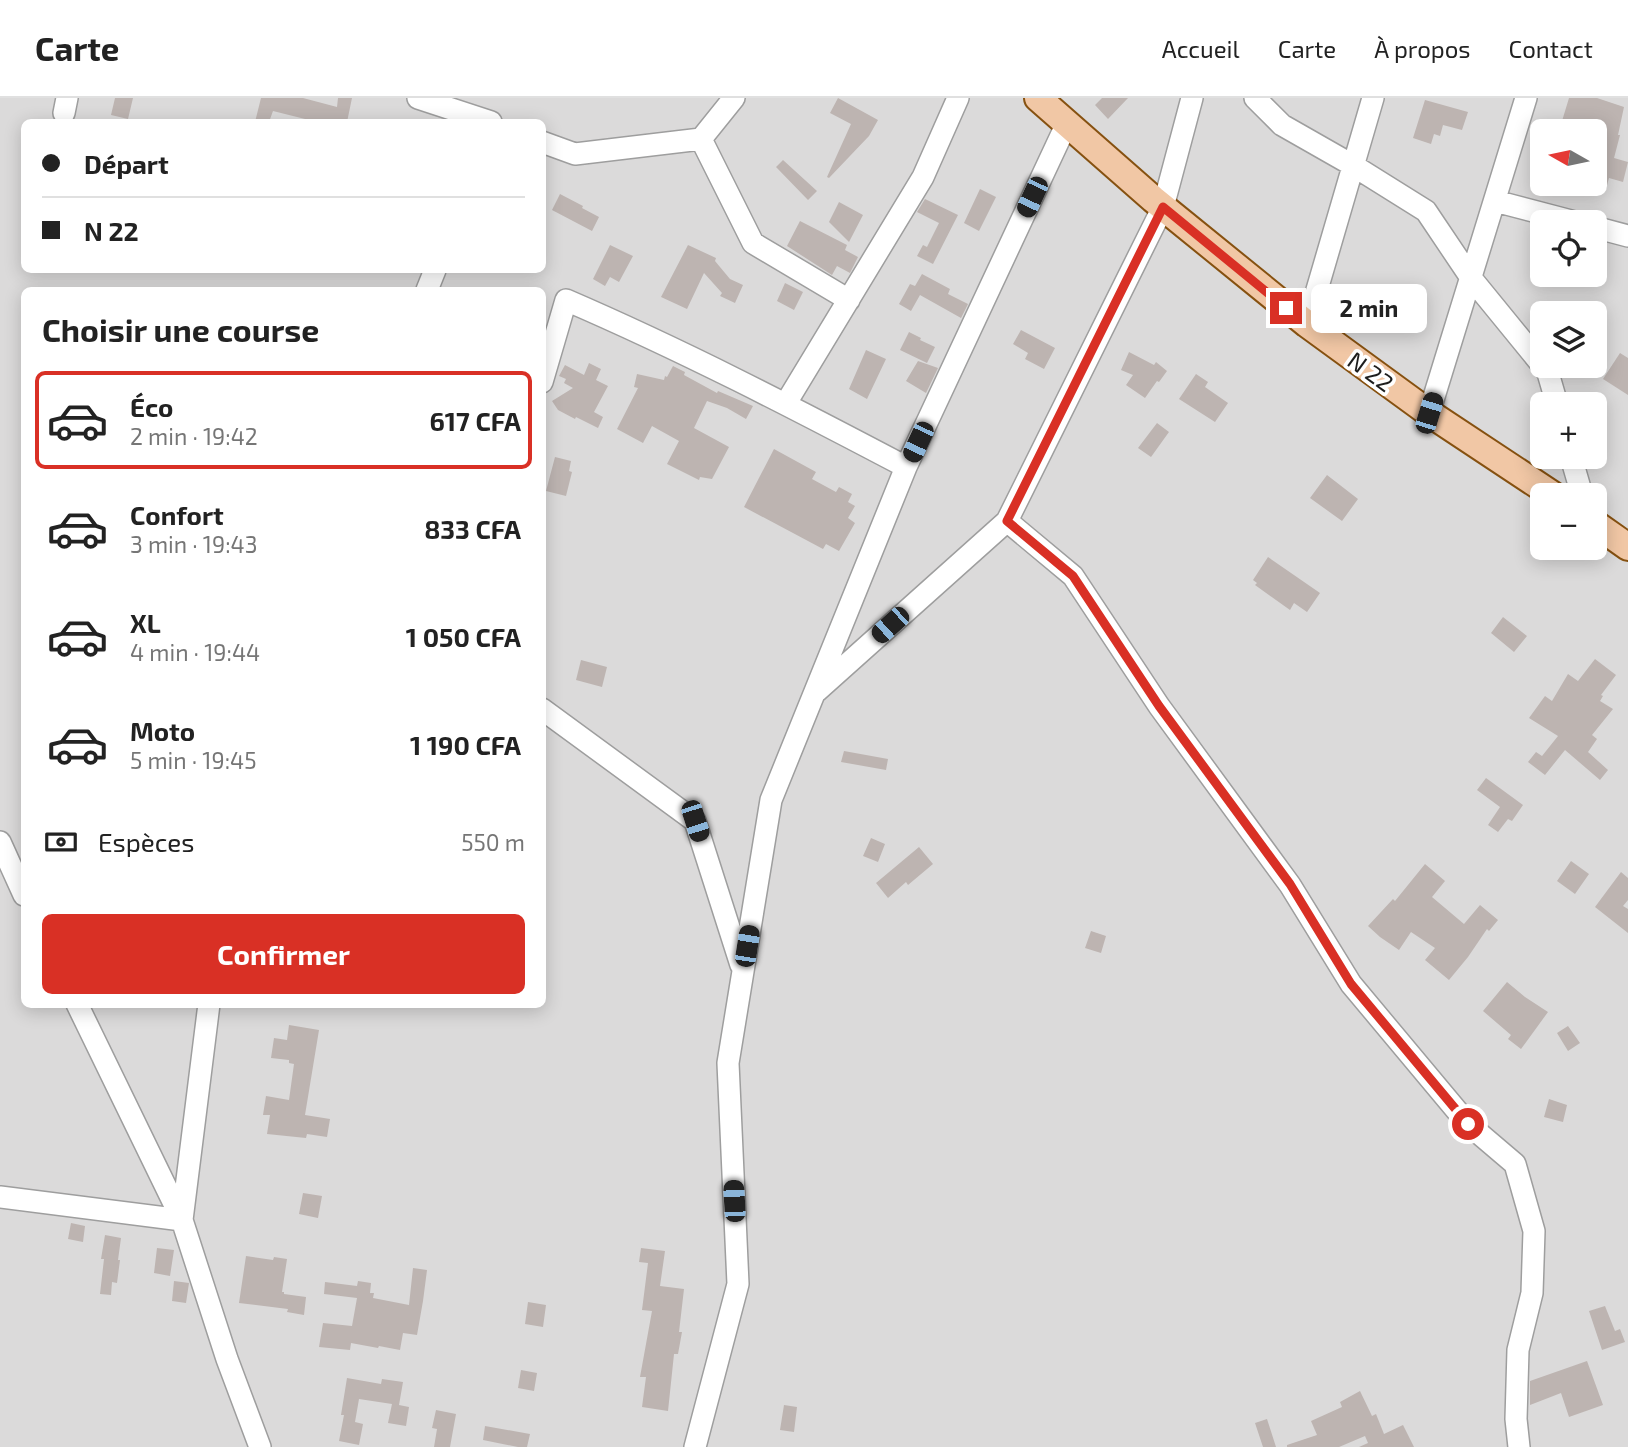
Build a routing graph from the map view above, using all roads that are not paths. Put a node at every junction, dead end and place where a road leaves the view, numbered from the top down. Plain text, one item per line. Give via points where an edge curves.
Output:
1 (418, 98) edge
2 (472, 98) edge
3 (734, 98) edge
4 (958, 98) edge
5 (1038, 98) edge
6 (1192, 98) edge
7 (1255, 98) edge
8 (1373, 98) edge
9 (1526, 98) edge
10 (479, 119) edge
11 (486, 119) edge
12 (1067, 123) junction
13 (701, 139) junction
14 (546, 143) edge
15 (1354, 166) junction
16 (1494, 201) junction
17 (1163, 207) junction
18 (1530, 210) edge
19 (1607, 230) edge
20 (1628, 236) edge
21 (1471, 278) junction
22 (849, 300) junction
23 (1307, 324) junction
24 (1530, 350) edge
25 (546, 368) edge
26 (786, 403) junction
27 (1429, 413) junction
28 (906, 467) junction
29 (1535, 483) edge
30 (1007, 521) junction
31 (1607, 532) edge
32 (1628, 547) edge
33 (813, 695) junction
34 (546, 712) edge
35 (0, 842) edge
36 (21, 888) edge
37 (743, 970) junction
38 (79, 1008) edge
39 (208, 1008) edge
40 (0, 1197) edge
41 (182, 1220) junction
42 (260, 1447) edge
43 (695, 1447) edge
44 (1519, 1447) edge

1 - 10 street
2 - 11 street
3 - 13 street
4 - 22 street via 923,177
5 - 12 main road, N 22 / N 22
6 - 17 street
7 - 15 street via 1282,125
8 - 15 street
9 - 16 street
12 - 17 main road, N 22 / N 22
12 - 28 street
13 - 14 street via 575,154
13 - 22 street via 753,243
15 - 21 street via 1426,211
15 - 23 street
16 - 18 street
16 - 21 street
17 - 23 main road, N 22 / N 22
17 - 30 street
19 - 20 street
21 - 24 street
21 - 27 street
22 - 26 street
23 - 27 main road, N 22 / N 22
25 - 26 street via 566,300
26 - 28 street
27 - 29 main road, N 22 / N 22
28 - 33 street
30 - 33 street
30 - 44 street via 1073,576 1159,706 1290,884 1351,984 1468,1124 1516,1164 1534,1231 1532,1293 1518,1350
31 - 32 main road
33 - 37 street via 771,800
34 - 37 street via 695,821
35 - 36 street
37 - 43 street via 728,1063 738,1284
38 - 41 street
39 - 41 street
40 - 41 street
41 - 42 street

